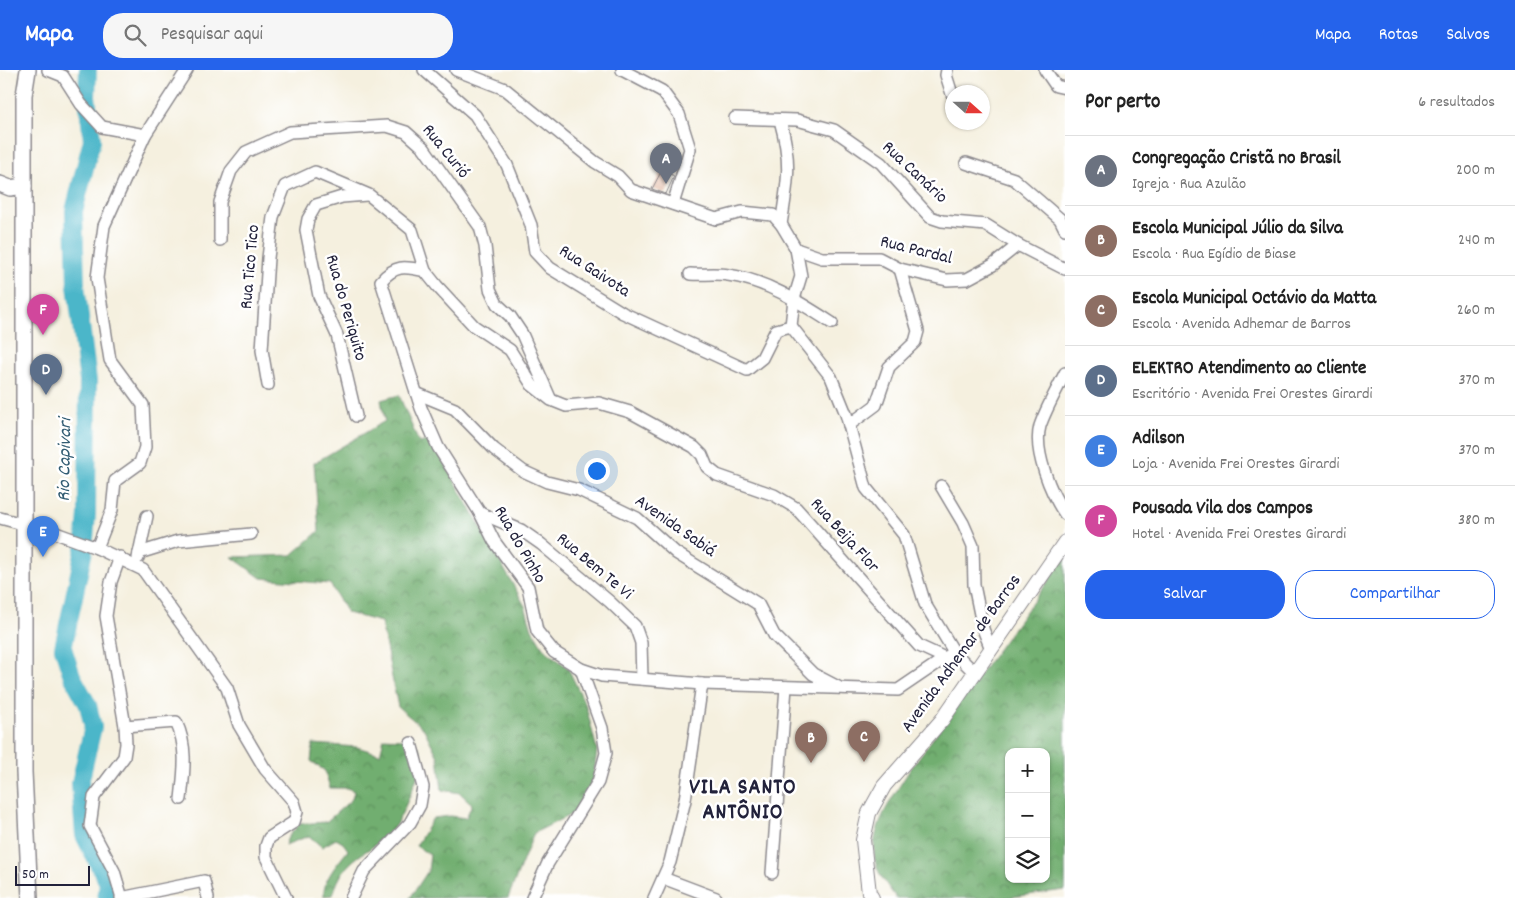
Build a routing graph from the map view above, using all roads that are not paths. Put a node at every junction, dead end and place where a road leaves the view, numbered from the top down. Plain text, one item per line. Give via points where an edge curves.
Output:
1 (28, 70) edge
2 (48, 70) edge
3 (187, 70) edge
4 (424, 70) edge
5 (456, 70) edge
6 (622, 70) edge
7 (1046, 70) edge
8 (944, 72) edge
9 (949, 85) edge
10 (1065, 88) edge
11 (735, 118) dead end
12 (780, 120) junction
13 (145, 134) junction
14 (966, 164) dead end
15 (315, 172) joint
16 (0, 184) edge
17 (24, 186) junction
18 (369, 195) junction
19 (673, 204) junction
20 (782, 224) junction
21 (1065, 229) edge
22 (220, 240) dead end
23 (1018, 245) junction
24 (796, 249) junction
25 (900, 269) junction
26 (1065, 269) edge
27 (425, 271) junction
28 (690, 274) dead end
29 (794, 299) junction
30 (832, 323) dead end
31 (791, 326) junction
32 (776, 330) junction
33 (1065, 373) edge
34 (268, 385) dead end
35 (416, 393) junction
36 (550, 400) junction
37 (356, 416) dead end
38 (849, 425) junction
39 (942, 486) dead end
40 (480, 513) junction
41 (1065, 514) edge
42 (147, 516) dead end
43 (0, 518) edge
44 (24, 523) junction
45 (251, 534) dead end
46 (1065, 542) edge
47 (93, 546) junction
48 (139, 553) junction
49 (120, 557) junction
50 (136, 567) junction
51 (991, 649) junction
52 (949, 655) junction
53 (580, 668) junction
54 (975, 673) junction
55 (642, 679) junction
56 (702, 684) junction
57 (786, 687) junction
58 (842, 689) junction
59 (125, 726) junction
60 (411, 743) dead end
61 (181, 799) dead end
62 (772, 873) dead end
63 (663, 878) junction
64 (30, 898) edge
65 (121, 898) edge
66 (208, 898) edge
67 (286, 898) edge
68 (351, 898) edge
69 (532, 898) edge
70 (654, 898) edge
71 (716, 898) edge
72 (872, 898) edge

1 - 17 main road via 24,94
2 - 13 street via 63,76 81,104 102,127
3 - 13 street
4 - 32 street, Rua Gaivota via 474,115 510,174 531,225 535,252 550,268 623,313 748,370 762,358
5 - 19 street via 504,89 594,162 618,176 631,190
6 - 19 street via 662,91 679,114 690,149
7 - 10 street via 1056,86
8 - 9 street
11 - 12 street, Rua Canário
12 - 20 street via 789,172
12 - 23 street, Rua Canário via 797,120 834,130 881,163 930,217 986,225
13 - 47 street via 104,226 97,278 110,360 143,405 145,447 140,463 115,481 112,510
14 - 21 street via 1014,180 1060,219
15 - 18 street, Rua Beija Flor
15 - 34 street, Rua Tico Tico via 285,186 273,217 262,350
16 - 17 main road via 10,188
17 - 44 main road
18 - 27 street, Rua Beija Flor via 412,230
18 - 37 street, Rua do Periquito via 342,197 316,205 306,230 319,296 337,335
19 - 20 street via 716,219 742,212 772,215
20 - 24 street
22 - 36 street, Rua Curió via 220,202 231,171 246,152 290,132 386,126 406,132 424,148 480,227 490,289 497,304 522,334
23 - 25 street, Rua Pardal via 993,265 967,279 946,280
23 - 26 street, Rua Canário
24 - 25 street, Rua Pardal via 822,258 879,258
24 - 29 street via 801,276
25 - 38 street via 918,331 915,342 889,367 876,405
27 - 35 street, Rua do Pinho via 406,266 390,271 381,281
27 - 36 street, Rua Beija Flor via 474,326 510,350 532,385
28 - 29 street via 728,275
29 - 30 street
29 - 31 street
29 - 32 street
31 - 32 street
31 - 38 street via 831,377
33 - 41 street via 1040,427 1039,450 1055,500
35 - 40 street, Rua do Pinho via 438,447
35 - 58 street, Avenida Sabiá via 455,410 494,449 523,471 547,482 579,490 637,518 676,553 758,604 774,635 813,674
36 - 52 street, Rua Beija Flor via 566,406 599,403 630,412 694,447 707,467 717,475 774,495 796,508 919,646
38 - 52 street via 866,488 904,535 925,604
39 - 51 street via 973,546 974,585
40 - 53 street, Rua do Pinho via 494,541 528,586 537,631 554,652
40 - 55 street, Rua Bem Te Vi via 520,530 541,544 635,626 641,644
42 - 48 street
43 - 44 street
44 - 47 street
44 - 64 main road via 24,772
45 - 48 street via 178,541
46 - 51 street, Avenida Adhemar de Barros
47 - 49 street
48 - 50 street
49 - 50 street
49 - 59 street via 111,582 106,616
50 - 67 street via 143,570 227,688 239,725 265,769 294,802 297,812 294,822 269,838 266,846 266,857
51 - 54 street, Avenida Adhemar de Barros
52 - 54 street
52 - 58 street, Rua do Pinho via 898,690
53 - 55 street, Rua do Pinho via 602,676
53 - 69 street via 602,728 606,752 598,782 548,862
54 - 72 street, Avenida Adhemar de Barros via 942,720 884,786 869,813 864,840
55 - 56 street, Rua do Pinho
56 - 57 street, Rua do Pinho
56 - 63 street via 685,800
57 - 58 street, Rua do Pinho
57 - 62 street
59 - 61 street via 176,722 183,737
59 - 65 street via 124,757 94,797 90,826 114,870
60 - 68 street via 423,787 420,805 410,823 364,871
63 - 70 street
63 - 71 street
65 - 66 street via 204,882

